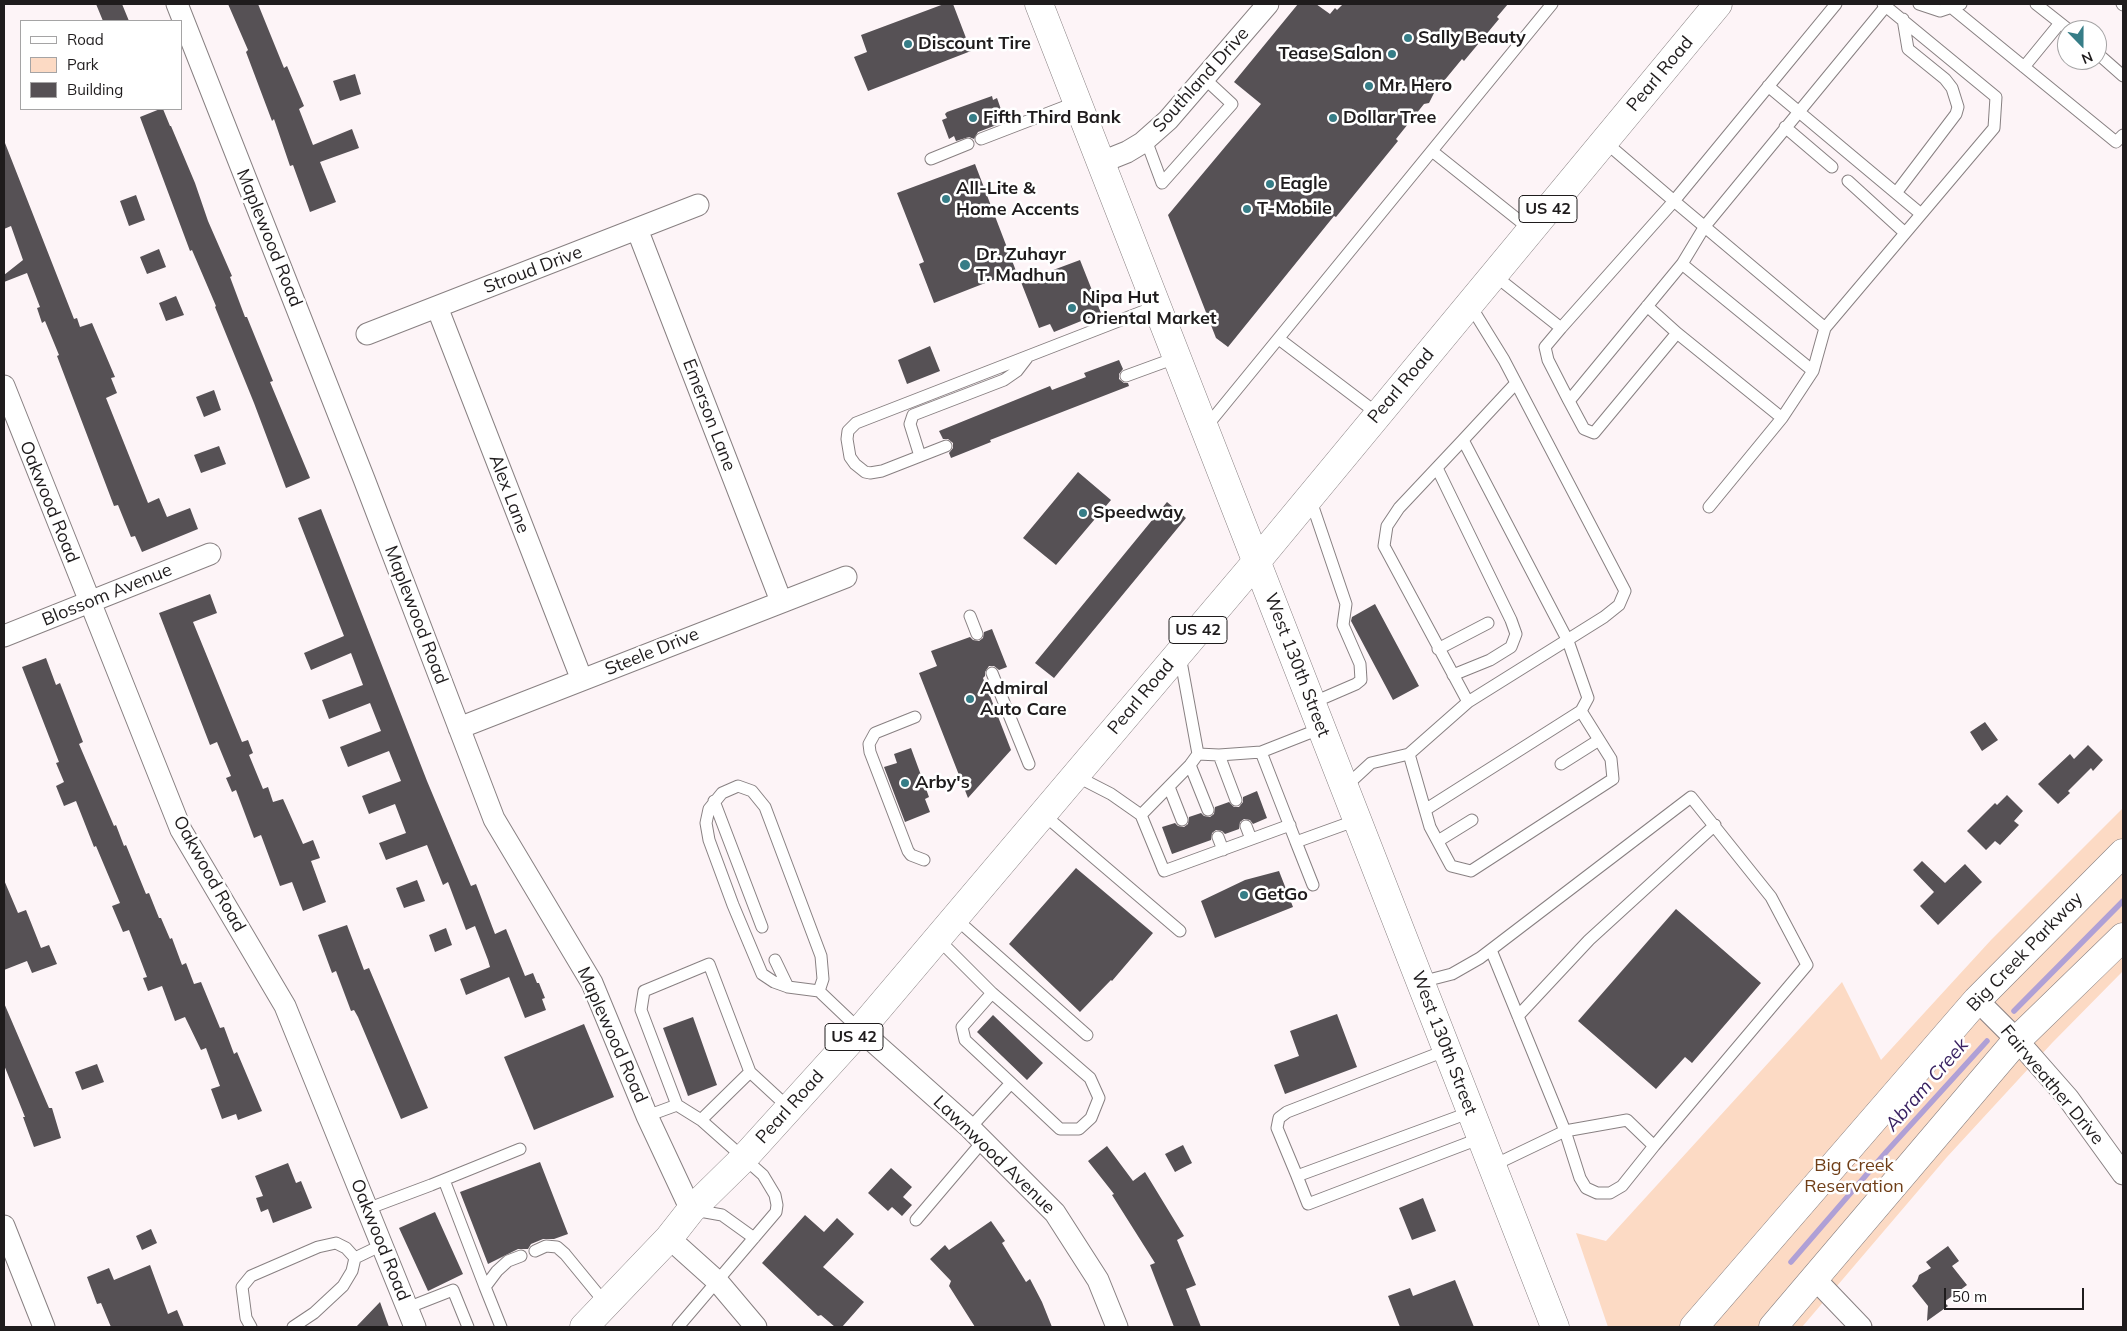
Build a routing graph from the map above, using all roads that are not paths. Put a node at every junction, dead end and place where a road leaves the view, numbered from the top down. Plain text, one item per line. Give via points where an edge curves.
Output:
1 (177, 4) edge
2 (1040, 4) edge
3 (1268, 4) edge
4 (1552, 4) edge
5 (1718, 4) edge
6 (1836, 4) edge
7 (1920, 4) edge
8 (2036, 4) edge
9 (1884, 5) edge
10 (1957, 6) edge
11 (1904, 20) junction
12 (2057, 20) edge
13 (2057, 33) edge
14 (2107, 62) edge
15 (2024, 67) junction
16 (2123, 76) edge
17 (1204, 78) junction
18 (1768, 86) junction
19 (1078, 102) junction
20 (1798, 112) junction
21 (1785, 127) junction
22 (2123, 135) edge
23 (981, 139) dead end
24 (1146, 140) junction
25 (1604, 141) junction
26 (968, 144) dead end
27 (1432, 151) junction
28 (931, 159) dead end
29 (1102, 162) junction
30 (1832, 167) dead end
31 (1848, 181) dead end
32 (1896, 193) junction
33 (1674, 201) junction
34 (698, 205) dead end
35 (1921, 214) junction
36 (1705, 226) junction
37 (637, 229) junction
38 (1531, 230) junction
39 (1905, 233) junction
40 (1682, 264) junction
41 (1494, 274) junction
42 (1469, 304) junction
43 (1158, 306) junction
44 (1647, 306) junction
45 (436, 307) junction
46 (1560, 328) junction
47 (1825, 328) junction
48 (1677, 333) junction
49 (367, 334) dead end
50 (1279, 339) junction
51 (1028, 356) junction
52 (1178, 357) junction
53 (1814, 371) junction
54 (1126, 376) dead end
55 (1516, 383) junction
56 (4, 386) edge
57 (1569, 401) junction
58 (1378, 414) junction
59 (1782, 418) junction
60 (1206, 427) junction
61 (1463, 440) junction
62 (946, 446) dead end
63 (920, 456) junction
64 (1437, 468) junction
65 (1309, 496) junction
66 (1709, 507) dead end
67 (210, 554) dead end
68 (1257, 560) junction
69 (846, 577) dead end
70 (781, 601) junction
71 (89, 602) junction
72 (970, 616) dead end
73 (1488, 623) dead end
74 (977, 634) dead end
75 (4, 636) edge
76 (1568, 642) junction
77 (1438, 649) junction
78 (1179, 652) junction
79 (992, 673) dead end
80 (1452, 675) junction
81 (582, 680) junction
82 (1468, 702) junction
83 (1312, 703) junction
84 (1581, 711) junction
85 (915, 718) dead end
86 (459, 728) junction
87 (1322, 728) junction
88 (1599, 740) junction
89 (1261, 752) junction
90 (1198, 754) junction
91 (1408, 754) junction
92 (1219, 755) junction
93 (1029, 764) dead end
94 (1190, 764) junction
95 (1561, 764) dead end
96 (1075, 776) junction
97 (1169, 787) junction
98 (1345, 788) junction
99 (1236, 800) dead end
100 (714, 801) junction
101 (1208, 810) dead end
102 (1425, 810) junction
103 (1043, 814) junction
104 (1141, 815) junction
105 (1182, 820) dead end
106 (1357, 820) junction
107 (1472, 820) dead end
108 (1290, 825) junction
109 (1246, 826) dead end
110 (1715, 826) junction
111 (1218, 837) dead end
112 (1251, 839) junction
113 (1438, 841) junction
114 (1296, 842) junction
115 (1192, 847) dead end
116 (1223, 850) junction
117 (2123, 852) edge
118 (1196, 859) junction
119 (924, 860) dead end
120 (1313, 885) dead end
121 (955, 918) junction
122 (762, 927) dead end
123 (1180, 931) dead end
124 (2123, 937) edge
125 (937, 938) junction
126 (1491, 950) junction
127 (775, 960) dead end
128 (1421, 982) junction
129 (788, 987) junction
130 (819, 990) junction
131 (992, 993) junction
132 (1977, 1000) junction
133 (1518, 1016) junction
134 (860, 1030) junction
135 (1087, 1035) dead end
136 (2017, 1040) junction
137 (1447, 1050) junction
138 (750, 1072) junction
139 (1011, 1083) junction
140 (677, 1105) junction
141 (789, 1108) junction
142 (1471, 1112) junction
143 (648, 1116) junction
144 (701, 1120) junction
145 (1565, 1131) junction
146 (976, 1135) junction
147 (1481, 1138) junction
148 (1654, 1146) junction
149 (520, 1149) dead end
150 (744, 1158) junction
151 (1492, 1166) junction
152 (2123, 1174) edge
153 (1297, 1176) junction
154 (444, 1180) junction
155 (367, 1209) junction
156 (691, 1210) junction
157 (916, 1220) dead end
158 (4, 1226) edge
159 (669, 1238) junction
160 (754, 1238) junction
161 (382, 1245) junction
162 (535, 1251) dead end
163 (520, 1256) dead end
164 (354, 1258) junction
165 (1815, 1279) junction
166 (718, 1282) junction
167 (485, 1287) junction
168 (606, 1304) junction
169 (411, 1318) edge
170 (44, 1327) edge
171 (251, 1327) edge
172 (293, 1327) edge
173 (468, 1327) edge
174 (501, 1327) edge
175 (584, 1327) edge
176 (678, 1327) edge
177 (756, 1327) edge
178 (1117, 1327) edge
179 (1555, 1327) edge
180 (1694, 1327) edge
181 (1774, 1327) edge
182 (1861, 1327) edge

1 - 86 street, Maplewood Road
2 - 19 main road, West 130th Street
3 - 17 street, Southland Drive
4 - 27 lane
5 - 25 main road, Pearl Road / US 42
6 - 18 lane
7 - 10 lane via 1940,11
8 - 12 lane
9 - 11 lane
9 - 20 lane
10 - 15 lane
11 - 32 lane via 1908,49 1945,79 1952,88 1958,107
11 - 35 lane via 1996,97 1994,128
13 - 15 lane
14 - 16 lane
15 - 22 lane via 2116,142
17 - 24 street, Southland Drive
17 - 24 lane via 1232,104 1162,183
18 - 20 lane
18 - 33 lane
19 - 23 lane
19 - 29 main road, West 130th Street
20 - 21 lane
20 - 32 lane
21 - 30 lane
21 - 36 lane
24 - 29 street, Southland Drive
25 - 33 lane
25 - 38 main road, Pearl Road / US 42
26 - 28 lane
27 - 38 lane
27 - 50 lane
29 - 43 main road, West 130th Street
31 - 39 lane
32 - 35 lane
33 - 36 lane
33 - 46 lane
34 - 37 street, Stroud Drive
35 - 39 lane
36 - 40 lane
36 - 47 lane
37 - 45 street, Stroud Drive
37 - 70 street, Emerson Lane
38 - 41 main road, Pearl Road / US 42
39 - 47 lane
40 - 44 lane
40 - 53 lane
41 - 42 main road, Pearl Road / US 42
41 - 46 lane
42 - 55 lane
42 - 58 main road, Pearl Road / US 42
43 - 51 lane
43 - 52 main road, West 130th Street
44 - 48 lane
44 - 57 lane
45 - 49 street, Stroud Drive
45 - 81 street, Alex Lane
46 - 57 lane via 1545,347 1548,360
47 - 53 lane
48 - 57 lane via 1594,433 1584,430
48 - 59 lane
50 - 58 lane
50 - 60 lane
51 - 63 lane via 1017,371 1004,380 913,415 910,424
51 - 63 lane via 856,423 848,432 850,457 865,472 882,471
52 - 54 lane
52 - 60 main road, West 130th Street
53 - 59 lane
55 - 61 lane
55 - 76 lane via 1625,591 1619,605
56 - 71 street, Oakwood Road
58 - 65 main road, Pearl Road / US 42
59 - 66 lane
60 - 68 main road, West 130th Street
61 - 64 lane
61 - 76 lane
62 - 63 lane
64 - 77 lane via 1399,508 1387,526 1384,546
64 - 80 lane via 1516,634 1511,647 1490,660
65 - 68 main road, Pearl Road / US 42
65 - 83 lane via 1346,604 1343,625 1360,664 1362,680
67 - 71 street, Blossom Avenue
68 - 78 main road, Pearl Road / US 42
68 - 83 main road, West 130th Street
69 - 70 street, Steele Drive
70 - 81 street, Steele Drive
71 - 75 street, Blossom Avenue
71 - 155 street, Oakwood Road via 181,830 286,1006
72 - 74 lane
73 - 77 lane
76 - 82 lane
76 - 84 lane via 1588,698
77 - 80 lane
78 - 90 lane
78 - 96 main road, Pearl Road / US 42
79 - 93 lane
80 - 82 lane
81 - 86 street, Steele Drive
82 - 91 lane
83 - 87 main road, West 130th Street
84 - 88 lane
84 - 102 lane
85 - 119 lane via 875,733 869,744 908,851
86 - 143 street, Maplewood Road via 494,819 592,983
87 - 89 lane
87 - 98 main road, West 130th Street
88 - 95 lane
88 - 113 lane via 1611,759 1613,779 1471,871 1451,866
89 - 92 lane
89 - 108 lane
90 - 92 lane
90 - 94 lane
91 - 98 lane via 1370,763
91 - 102 lane
92 - 99 lane
94 - 97 lane
94 - 101 lane
96 - 103 main road, Pearl Road / US 42
96 - 104 lane via 1111,794
97 - 104 lane
97 - 105 lane
98 - 106 main road, West 130th Street
100 - 122 lane
100 - 129 lane via 706,823 709,840 733,905 762,974
100 - 130 lane via 722,793 738,786 752,790 765,807 821,956 823,979
102 - 113 lane
103 - 121 main road, Pearl Road / US 42
103 - 123 lane
104 - 118 lane via 1164,871
106 - 114 lane
106 - 128 main road, West 130th Street
107 - 113 lane
108 - 112 lane
108 - 114 lane
109 - 112 lane
110 - 126 lane via 1691,797
110 - 133 lane via 1589,940
110 - 148 lane via 1771,897 1807,965
111 - 116 lane
112 - 116 lane
114 - 120 lane
115 - 118 lane
116 - 118 lane
117 - 132 main road, Big Creek Parkway
121 - 125 main road, Pearl Road / US 42
121 - 135 lane
124 - 136 main road
125 - 131 lane
125 - 134 main road, Pearl Road / US 42
126 - 128 lane via 1452,974
126 - 133 lane
127 - 129 lane
128 - 137 main road, West 130th Street
129 - 130 lane
130 - 134 lane
131 - 139 lane via 962,1027 965,1040
131 - 139 lane via 1090,1078 1099,1098 1091,1118 1078,1129 1060,1129
132 - 136 street, Fairweather Drive
132 - 180 main road, Big Creek Parkway
133 - 145 lane
134 - 141 main road, Pearl Road / US 42
134 - 146 street, Lawnwood Avenue
136 - 152 street, Fairweather Drive via 2068,1098
136 - 165 main road
137 - 142 main road, West 130th Street
137 - 153 lane via 1287,1112 1280,1118 1277,1128
138 - 140 lane via 708,964 644,991 641,1010
138 - 141 lane
138 - 144 lane
139 - 146 lane
140 - 143 lane
140 - 144 lane
141 - 150 main road, Pearl Road / US 42
142 - 147 main road, West 130th Street
142 - 153 lane
143 - 156 street, Maplewood Road
144 - 150 lane
145 - 148 lane via 1627,1120
145 - 148 lane via 1580,1178 1586,1188 1597,1193 1610,1193 1622,1186
145 - 151 lane
146 - 157 lane
146 - 178 street, Lawnwood Avenue via 1055,1213 1098,1280
147 - 151 main road, West 130th Street
147 - 153 lane via 1308,1204
149 - 154 lane
150 - 156 main road, Pearl Road / US 42
150 - 160 lane via 763,1175 777,1205 776,1212
151 - 179 main road, West 130th Street
154 - 155 lane
154 - 167 lane
155 - 161 street, Oakwood Road
156 - 159 main road, Pearl Road / US 42
156 - 160 lane via 722,1215
158 - 170 street
159 - 166 street
159 - 168 main road, Pearl Road / US 42
160 - 166 lane
161 - 164 lane
161 - 169 street, Oakwood Road
162 - 168 lane via 546,1246 557,1247
163 - 167 lane via 508,1261
164 - 171 lane via 346,1248 336,1243 318,1247 251,1276 242,1287 246,1318
164 - 172 lane via 352,1271 342,1286 314,1313
165 - 181 main road
165 - 182 street
166 - 176 lane
166 - 177 street
167 - 174 lane
168 - 175 main road, Pearl Road / US 42
169 - 173 lane via 453,1290

